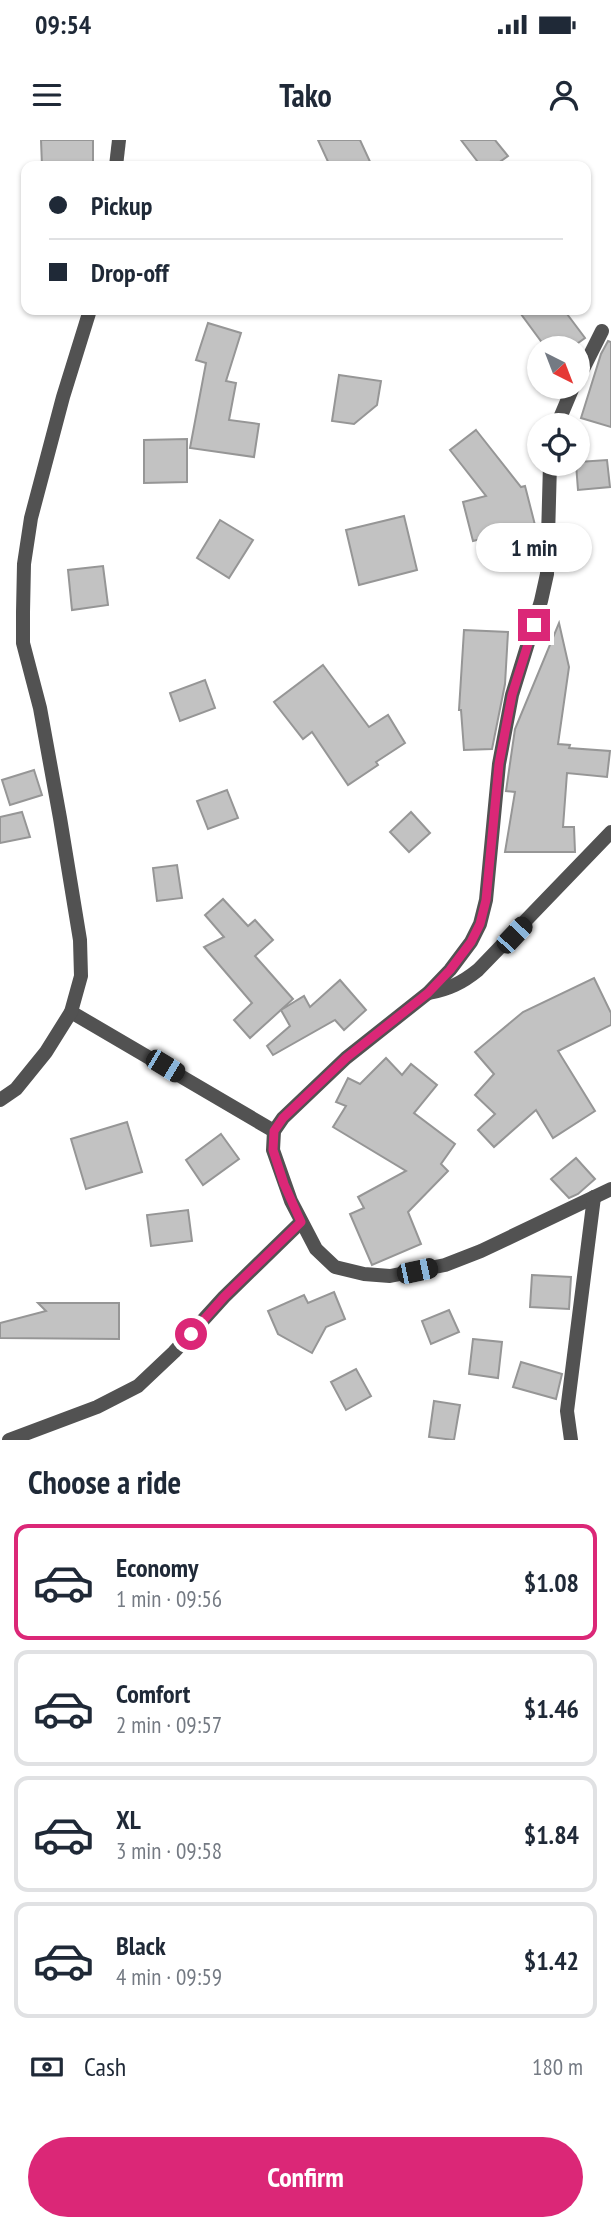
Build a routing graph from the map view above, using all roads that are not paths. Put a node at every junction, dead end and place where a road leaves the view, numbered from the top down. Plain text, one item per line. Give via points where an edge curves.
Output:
1 (119, 140) edge
2 (117, 161) edge
3 (88, 315) edge
4 (602, 331) dead end
5 (590, 355) edge
6 (550, 476) edge
7 (611, 832) edge
8 (428, 993) junction
9 (71, 1012) junction
10 (0, 1100) edge
11 (274, 1131) junction
12 (611, 1189) edge
13 (594, 1197) junction
14 (301, 1222) junction
15 (9, 1440) edge
16 (571, 1440) edge

1 - 2 street
3 - 9 street via 42,478 24,564 23,643 40,708 80,940 81,976
4 - 5 street
6 - 8 street via 547,574 512,695 499,764 486,900 471,942
7 - 8 street via 478,970 446,990
8 - 11 street via 346,1058
9 - 10 street via 46,1052 16,1089
9 - 11 street
11 - 14 street via 273,1150
12 - 13 street
13 - 14 street via 446,1265 390,1276 335,1267 316,1249
13 - 16 street via 567,1411
14 - 15 street via 138,1386 97,1407

